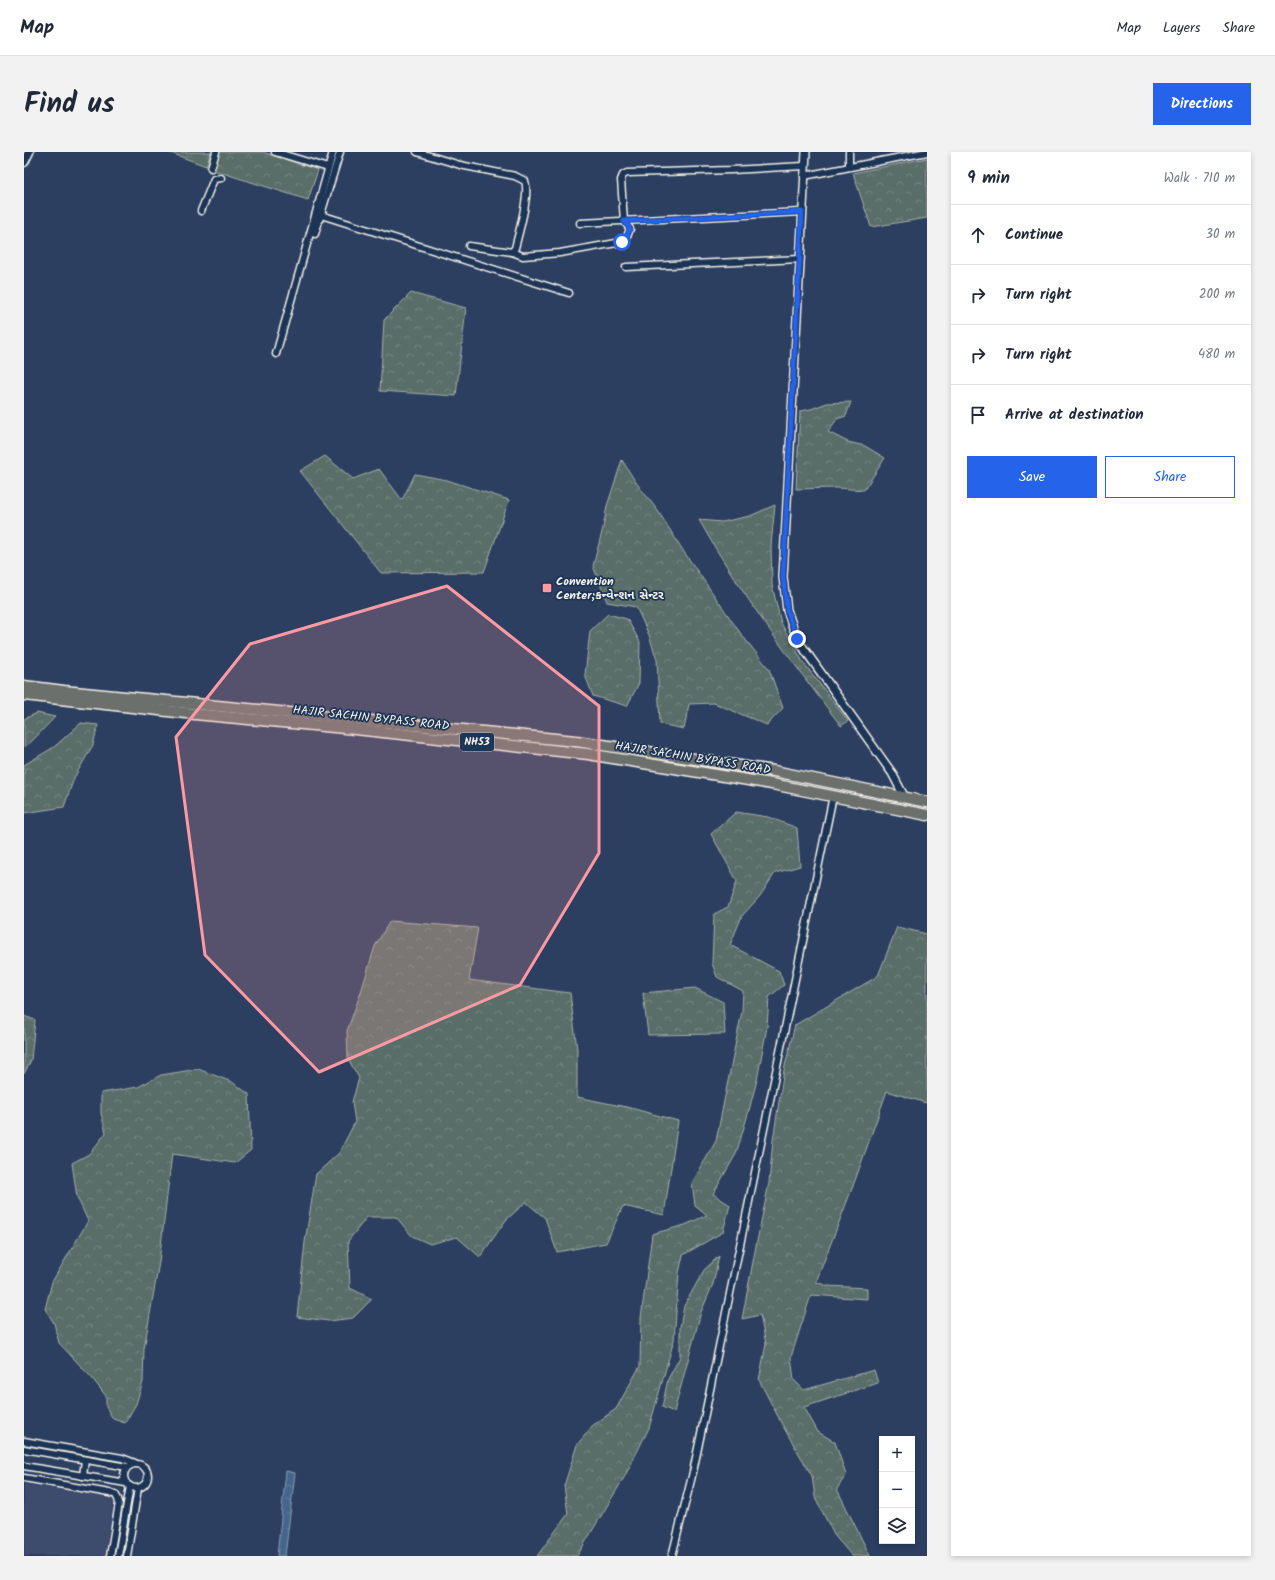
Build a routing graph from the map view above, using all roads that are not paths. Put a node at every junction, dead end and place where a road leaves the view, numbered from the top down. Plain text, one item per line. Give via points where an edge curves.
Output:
1 (29, 152) edge
2 (216, 152) edge
3 (275, 152) edge
4 (333, 152) edge
5 (340, 152) edge
6 (417, 152) edge
7 (806, 152) edge
8 (849, 152) edge
9 (927, 152) edge
10 (24, 162) edge
11 (804, 166) junction
12 (849, 167) junction
13 (211, 168) dead end
14 (328, 168) junction
15 (804, 176) junction
16 (221, 178) dead end
17 (200, 211) dead end
18 (802, 212) junction
19 (321, 215) junction
20 (624, 221) junction
21 (580, 223) dead end
22 (315, 234) dead end
23 (469, 246) dead end
24 (512, 252) junction
25 (800, 259) junction
26 (626, 267) dead end
27 (569, 293) dead end
28 (276, 354) dead end
29 (24, 686) edge
30 (24, 695) edge
31 (833, 796) junction
32 (905, 798) junction
33 (927, 802) edge
34 (927, 815) edge
35 (24, 1441) edge
36 (24, 1450) edge
37 (85, 1460) junction
38 (135, 1464) junction
39 (24, 1466) edge
40 (127, 1467) junction
41 (82, 1476) junction
42 (24, 1478) edge
43 (128, 1484) junction
44 (138, 1488) junction
45 (110, 1556) edge
46 (118, 1556) edge
47 (127, 1556) edge
48 (672, 1556) edge

1 - 10 main road
2 - 13 street
3 - 14 street
4 - 14 street
5 - 19 street
6 - 24 street via 525,180 524,209
7 - 11 street
8 - 12 street
9 - 12 street
11 - 15 street
11 - 20 street via 627,173 621,180
12 - 15 street
14 - 28 street
15 - 18 street
16 - 17 street via 214,179
18 - 20 street
18 - 25 street
19 - 22 street
19 - 27 street
20 - 21 street
20 - 24 street via 630,229 626,239 616,244 560,254 523,256
23 - 24 street
25 - 26 street
25 - 32 street via 783,577 787,610 797,639 892,773
29 - 32 highway, NH53 via 576,741 774,771
30 - 31 highway, HAJIR SACHIN BYPASS ROAD / NH53 via 588,754
31 - 34 highway, HAJIR SACHIN BYPASS ROAD / NH53
31 - 48 street via 693,1472
32 - 33 highway, NH53
35 - 38 street via 122,1458
36 - 37 street
37 - 40 street
37 - 41 street
38 - 40 street
38 - 44 street via 146,1468 149,1475 146,1483
39 - 41 street
40 - 43 street via 124,1475
41 - 43 street
42 - 45 street via 115,1494 119,1503
43 - 44 street
43 - 46 street
44 - 47 street

